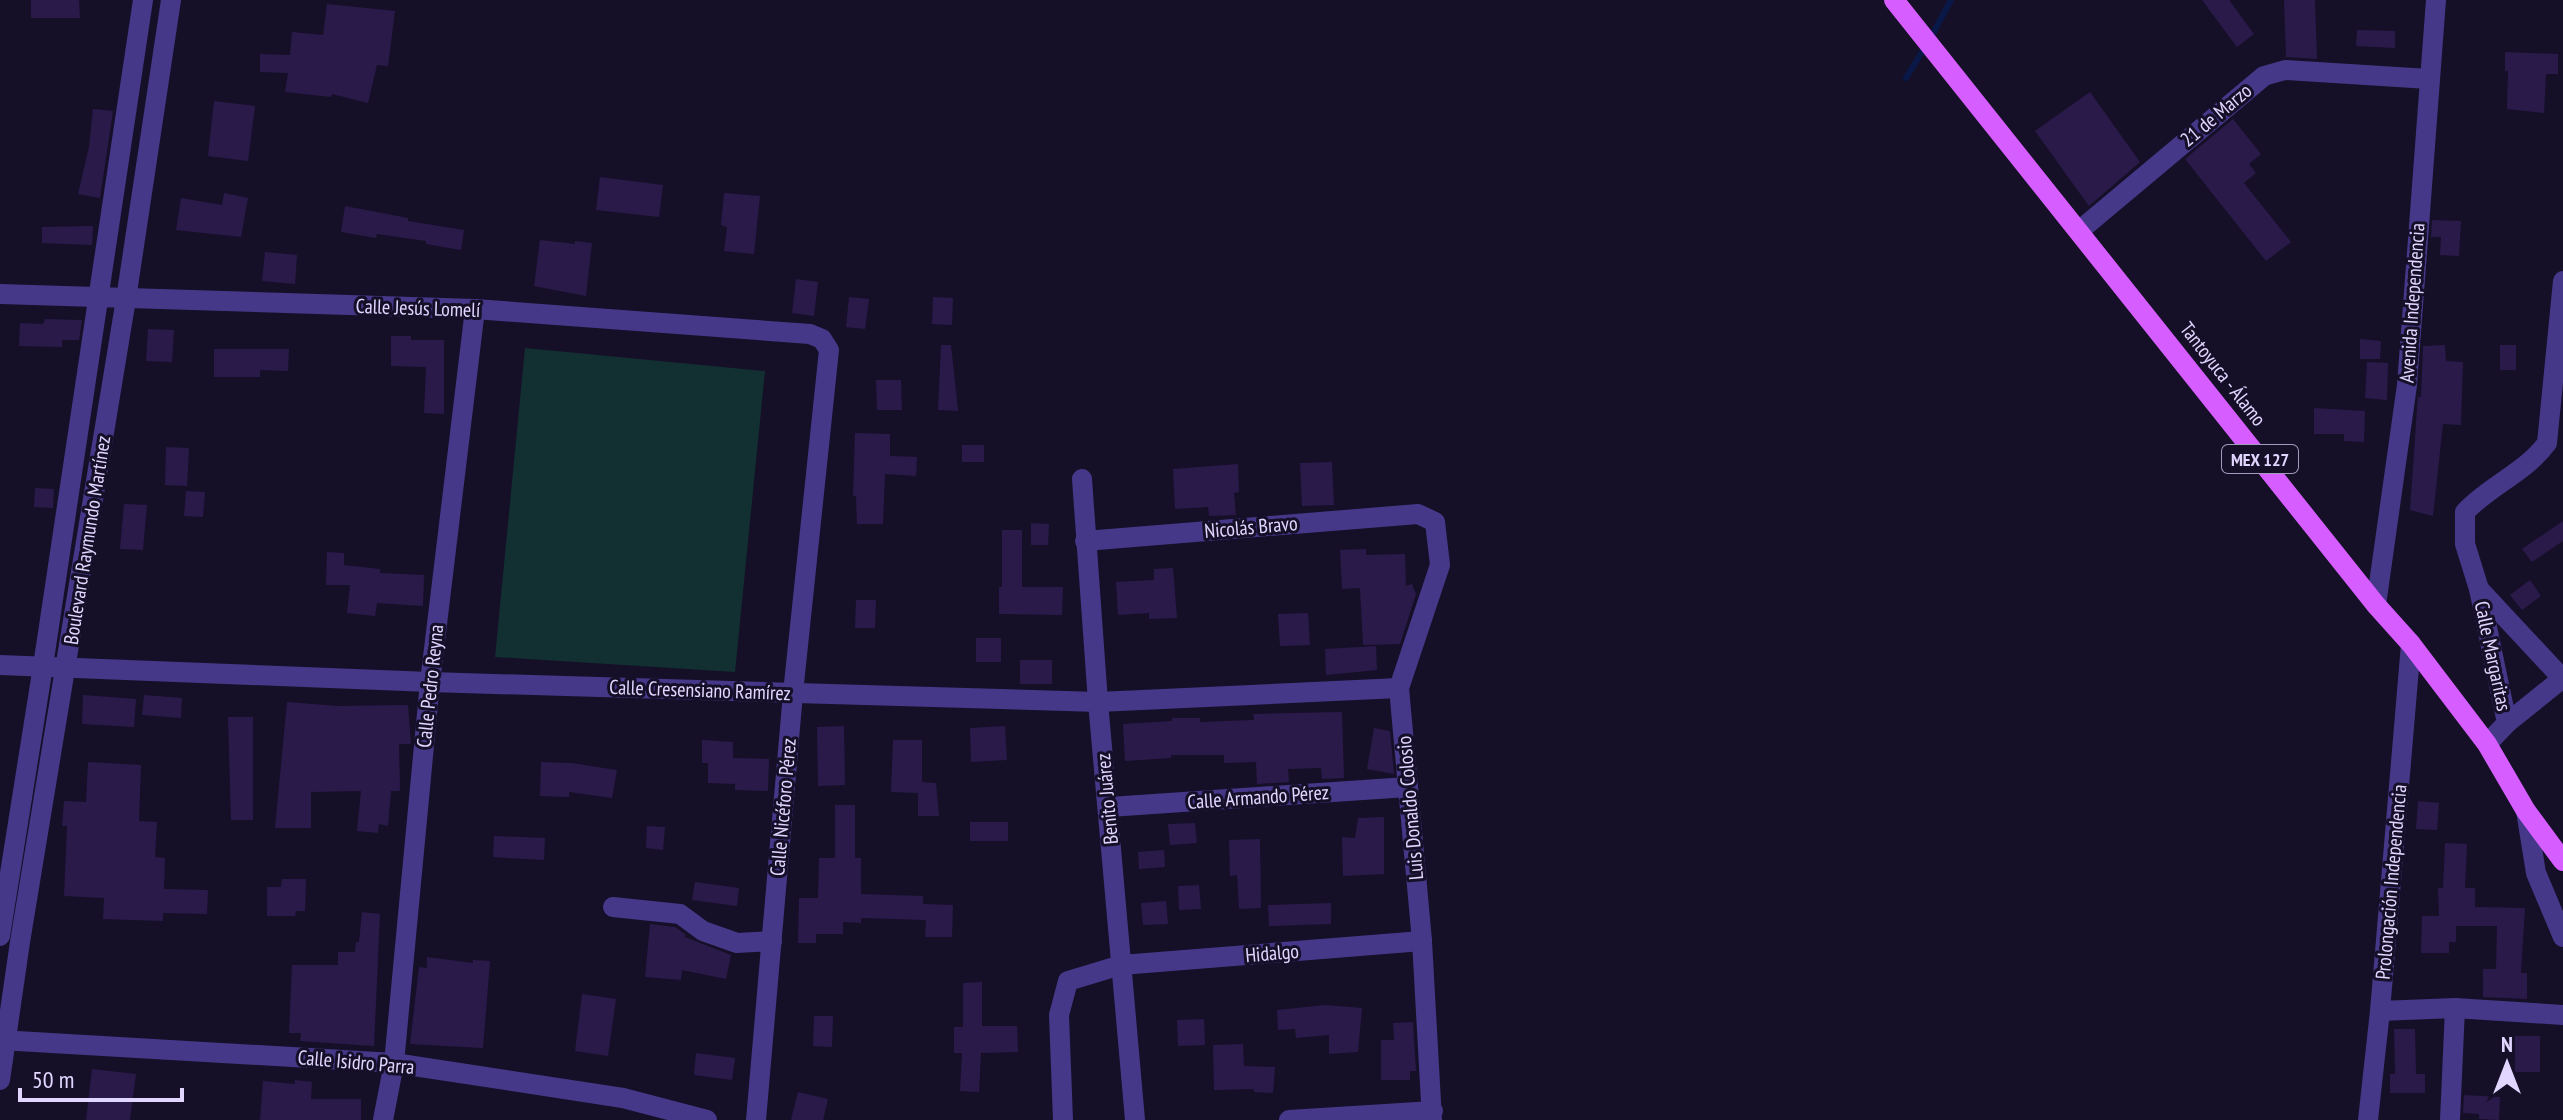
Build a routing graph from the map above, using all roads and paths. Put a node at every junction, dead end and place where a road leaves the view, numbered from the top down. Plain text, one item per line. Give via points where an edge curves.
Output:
1 (143, 0) edge
2 (171, 0) edge
3 (1894, 0) edge
4 (2436, 0) edge
5 (2429, 79) junction
6 (2079, 231) junction
7 (0, 294) edge
8 (2562, 294) edge
9 (97, 298) junction
10 (126, 299) junction
11 (475, 309) junction
12 (829, 350) joint
13 (1082, 479) dead end
14 (1418, 514) joint
15 (1085, 541) junction
16 (2479, 589) junction
17 (2376, 605) junction
18 (2411, 644) junction
19 (0, 665) edge
20 (43, 666) junction
21 (66, 667) junction
22 (2563, 678) edge
23 (430, 682) junction
24 (1399, 688) junction
25 (793, 693) junction
26 (1098, 702) junction
27 (2507, 723) junction
28 (2487, 744) junction
29 (1408, 787) junction
30 (1109, 807) junction
31 (2526, 811) junction
32 (2563, 861) edge
33 (613, 907) dead end
34 (0, 936) edge
35 (2563, 937) edge
36 (772, 941) junction
37 (1422, 941) junction
38 (1121, 965) junction
39 (2455, 1008) junction
40 (2380, 1011) junction
41 (2563, 1015) edge
42 (3, 1040) edge
43 (394, 1063) junction
44 (0, 1080) edge
45 (1433, 1115) edge
46 (383, 1120) edge
47 (707, 1120) edge
48 (756, 1120) edge
49 (1063, 1120) edge
50 (1135, 1120) edge
51 (1289, 1120) edge
52 (2368, 1120) edge
53 (2450, 1120) edge

1 - 9 street, Boulevard Raymundo Martínez
2 - 10 street, Boulevard Raymundo Martínez
3 - 6 main road, Tantoyuca - Álamo / MEX 127
4 - 5 street, Avenida Independencia
5 - 6 street, 21 de Marzo via 2285,70 2264,76
5 - 17 street, Avenida Independencia via 2407,385
6 - 17 main road, Tantoyuca - Álamo / MEX 127
7 - 9 street, Calle Jesús Lomelí
8 - 16 street, Calle Margaritas via 2547,443 2538,456 2465,512 2465,544
9 - 10 street, Calle Jesús Lomelí
9 - 20 street, Boulevard Raymundo Martínez
10 - 11 street, Calle Jesús Lomelí
10 - 21 street, Boulevard Raymundo Martínez
11 - 12 street, Calle Jesús Lomelí via 810,334
11 - 23 street, Calle Pedro Reyna
12 - 25 street, Calle Nicéforo Pérez
13 - 15 street, Benito Juárez
14 - 15 street, Nicolás Bravo
14 - 24 street, Luis Donaldo Colosio via 1435,522 1440,565
15 - 26 street, Benito Juárez
16 - 22 street, Calle Margaritas
16 - 27 street, Calle Margaritas
17 - 18 main road, Tantoyuca - Álamo / MEX 127
18 - 28 main road, Tantoyuca - Álamo / MEX 127
18 - 40 street, Prolongación Independencia
19 - 20 street, Calle Cresensiano Ramírez
20 - 21 street, Calle Cresensiano Ramírez
20 - 34 street, Boulevard Raymundo Martínez
21 - 23 street, Calle Cresensiano Ramírez
21 - 42 street, Boulevard Raymundo Martínez
22 - 27 street
23 - 25 street, Calle Cresensiano Ramírez
23 - 43 street, Calle Pedro Reyna
24 - 26 street, Calle Cresensiano Ramírez
24 - 29 street, Luis Donaldo Colosio
25 - 26 street, Calle Cresensiano Ramírez
25 - 36 street, Calle Nicéforo Pérez
26 - 30 street, Benito Juárez
27 - 28 street
28 - 31 main road, Tantoyuca - Álamo / MEX 127
29 - 30 street, Calle Armando Pérez
29 - 37 street, Luis Donaldo Colosio
30 - 38 street, Benito Juárez
31 - 32 main road, Tantoyuca - Álamo / MEX 127
31 - 35 street via 2536,873
33 - 36 street via 680,914 703,931 737,943
36 - 48 street, Calle Nicéforo Pérez
37 - 38 street, Hidalgo
37 - 45 street, Luis Donaldo Colosio
38 - 49 street, Hidalgo via 1068,981 1059,1015
38 - 50 street, Benito Juárez
39 - 40 street
39 - 41 street
39 - 53 street
40 - 52 street, Prolongación Independencia
42 - 43 street, Calle Isidro Parra
42 - 44 street, Boulevard Raymundo Martínez
43 - 46 street, Calle Pedro Reyna
43 - 47 street, Calle Isidro Parra via 623,1098
45 - 51 street

